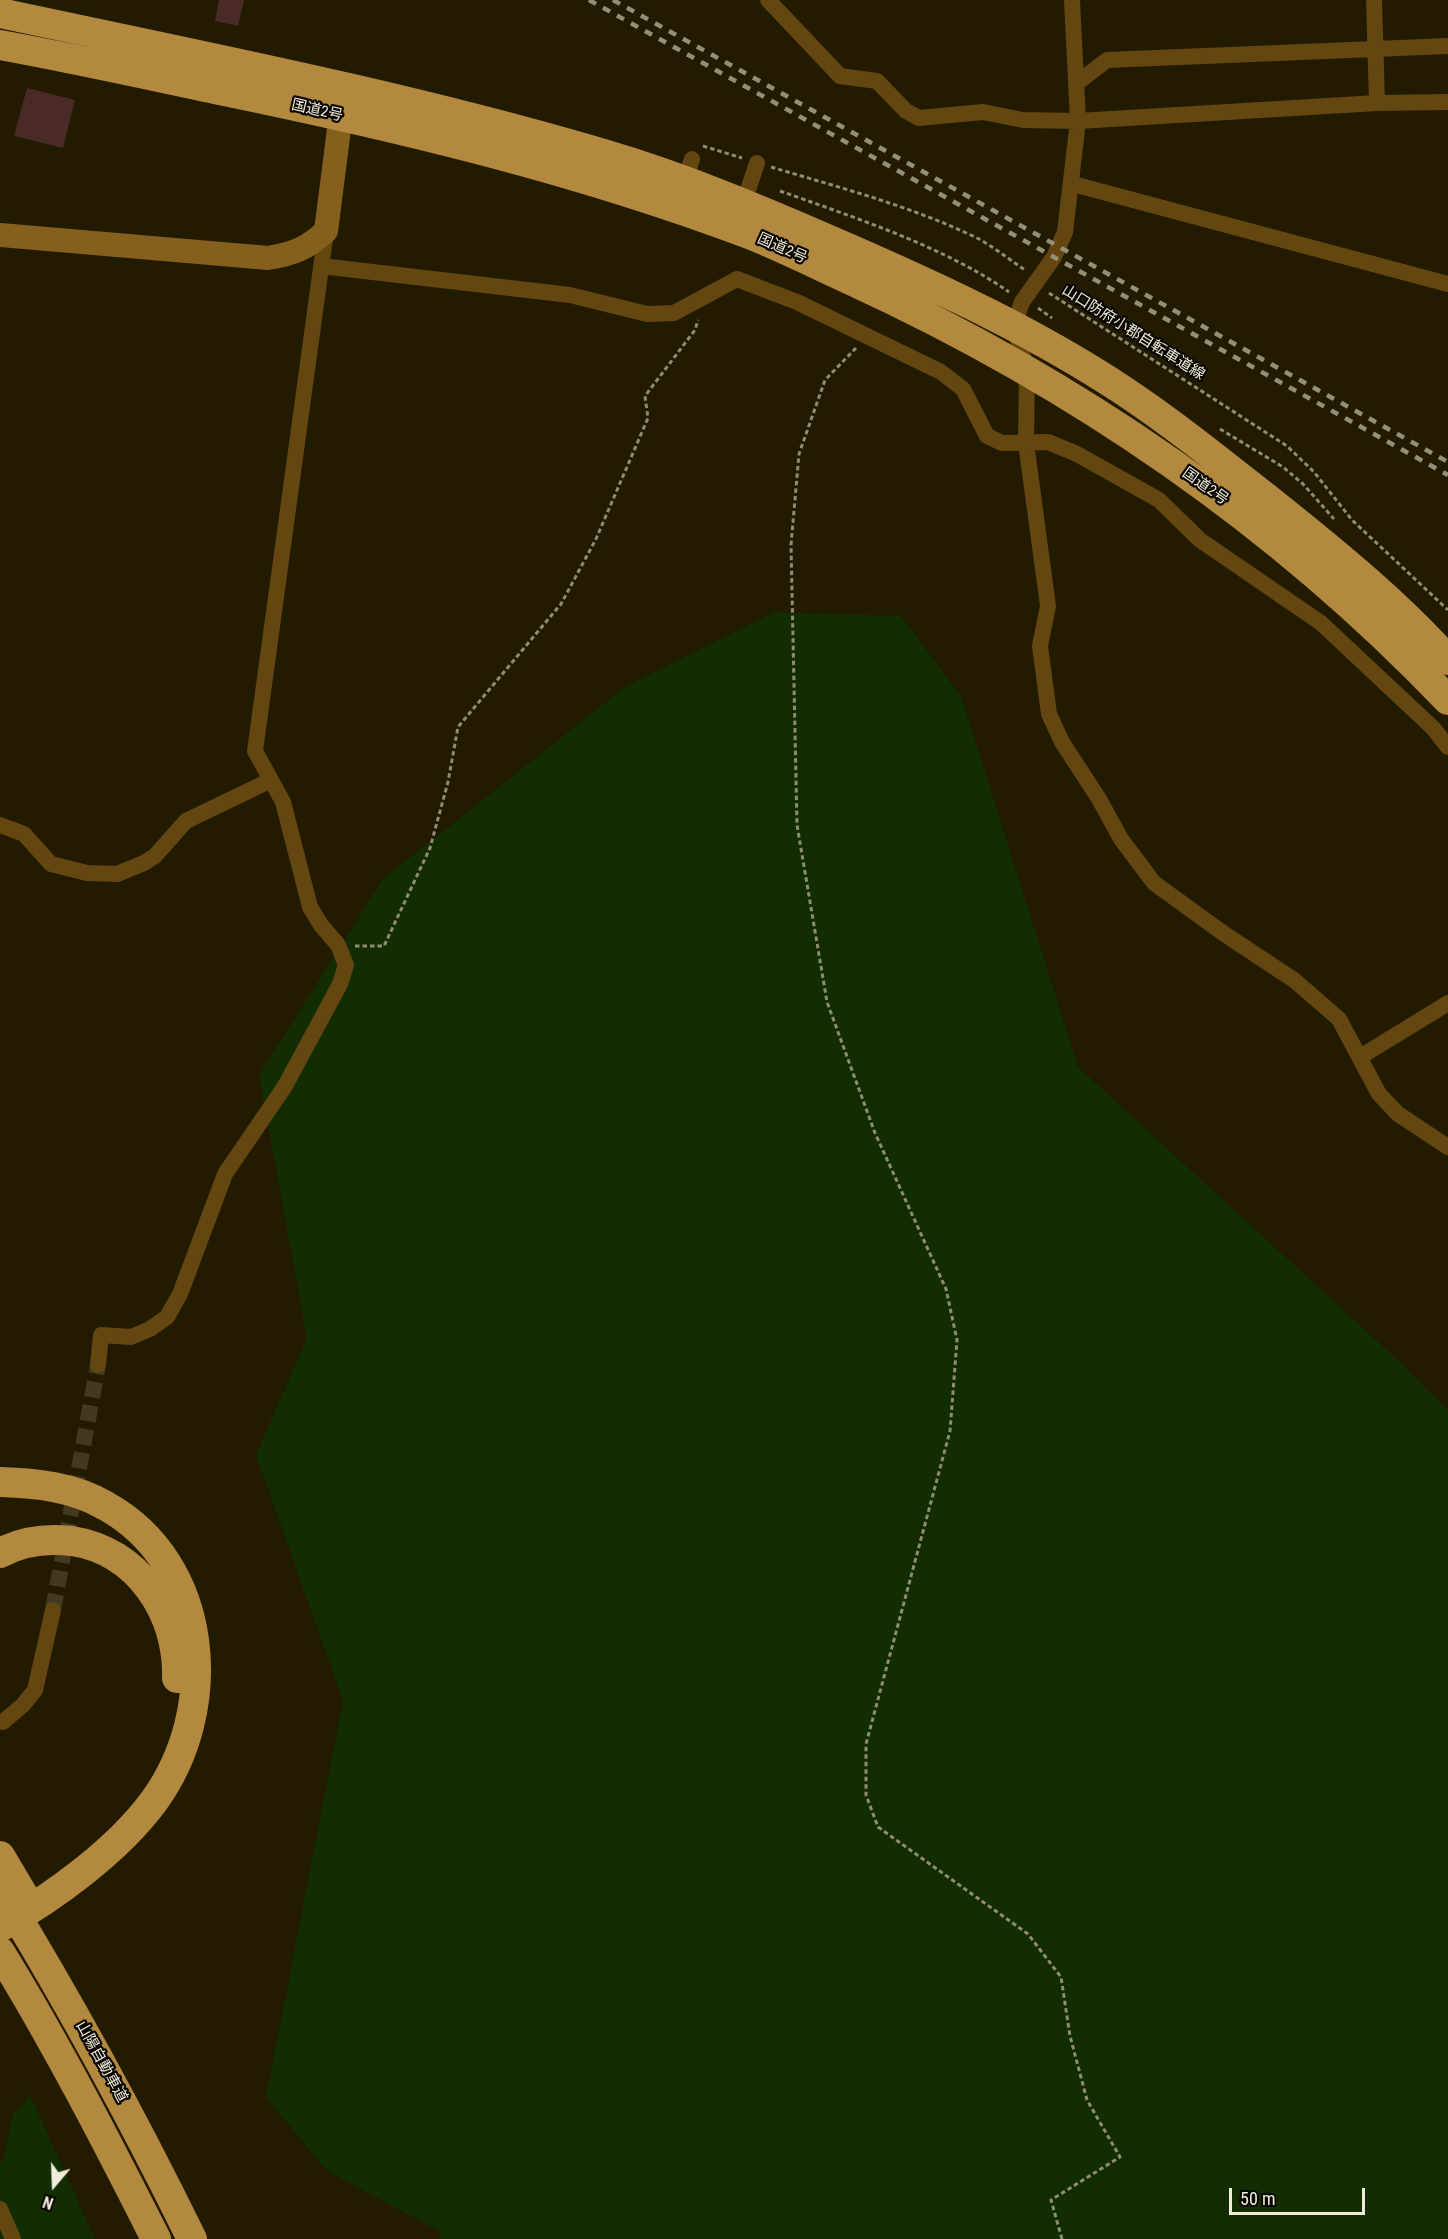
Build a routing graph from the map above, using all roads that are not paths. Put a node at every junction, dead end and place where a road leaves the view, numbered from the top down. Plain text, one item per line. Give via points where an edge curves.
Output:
1 (768, 0) edge
2 (1072, 0) edge
3 (1374, 0) edge
4 (0, 13) edge
5 (0, 45) edge
6 (1448, 46) edge
7 (1377, 51) junction
8 (1077, 83) junction
9 (345, 87) junction
10 (1448, 102) edge
11 (1377, 103) junction
12 (342, 117) junction
13 (1078, 121) junction
14 (758, 163) road end
15 (1073, 184) junction
16 (744, 202) junction
17 (326, 231) junction
18 (0, 235) edge
19 (321, 266) junction
20 (1448, 284) edge
21 (1014, 327) junction
22 (1027, 370) junction
23 (1026, 443) junction
24 (1448, 660) edge
25 (1448, 700) edge
26 (1448, 747) edge
27 (269, 781) junction
28 (0, 825) edge
29 (1448, 1003) edge
30 (1360, 1057) junction
31 (1448, 1147) edge
32 (98, 1365) tunnel mouth
33 (0, 1482) edge
34 (0, 1553) edge
35 (53, 1610) tunnel mouth
36 (3, 1722) dead end
37 (0, 1857) edge
38 (63, 1874) junction
39 (0, 1889) edge
40 (0, 1904) edge
41 (0, 1927) edge
42 (0, 1952) edge
43 (0, 1984) edge
44 (68, 2001) junction
45 (0, 2209) edge
46 (13, 2239) edge
47 (154, 2239) edge
48 (192, 2239) edge

1 - 13 street via 840,76 877,81 906,111 919,118 983,112 1023,120
2 - 8 street
3 - 7 street
4 - 9 highway, 国道2号
5 - 12 highway, 国道2号
6 - 7 street
7 - 8 street via 1107,60
7 - 11 street
8 - 13 street
9 - 12 street
9 - 16 highway, 国道2号 via 603,154 689,170
10 - 11 street
11 - 13 street
12 - 17 street
12 - 22 highway, 国道2号 via 444,140 626,190 754,236 927,315
13 - 15 street
14 - 16 street
15 - 20 street
15 - 21 street via 1065,232 1054,256 1022,302
16 - 21 highway, 国道2号 via 944,290
17 - 18 street via 295,253 268,258
17 - 19 street
19 - 23 street via 570,295 647,314 674,314 737,279 797,302 941,372 963,389 987,436 1002,443
19 - 27 street via 255,751
21 - 22 street
21 - 24 highway, 国道2号 via 1122,390 1206,450 1326,546
22 - 23 street
22 - 25 highway, 国道2号 via 1244,515 1366,617
23 - 26 street via 1048,442 1077,454 1159,500 1200,540 1321,623
23 - 30 street via 1048,606 1040,646 1041,669 1049,714 1062,742 1121,839 1154,883 1294,980 1339,1019
27 - 28 street via 186,821 155,856 117,874 87,873 51,864 24,834
27 - 32 street via 283,802 310,907 338,945 346,965 340,984 285,1086 225,1174 180,1294 167,1317 131,1337 101,1335
29 - 30 street
30 - 31 street via 1379,1094 1398,1114
33 - 38 highway via 58,1488 105,1505 136,1526 158,1549 177,1578 192,1628 196,1663 194,1704 172,1770 128,1833 93,1864
34 - 38 highway via 27,1542 45,1540 84,1543 103,1550 144,1580 162,1608 173,1639 175,1702 149,1774
35 - 36 street via 35,1690
37 - 44 highway via 51,1942
38 - 40 highway
38 - 41 highway
39 - 44 highway, 山陽自動車道
42 - 47 highway via 96,2121
43 - 47 highway
44 - 48 highway, 山陽自動車道
45 - 46 street

